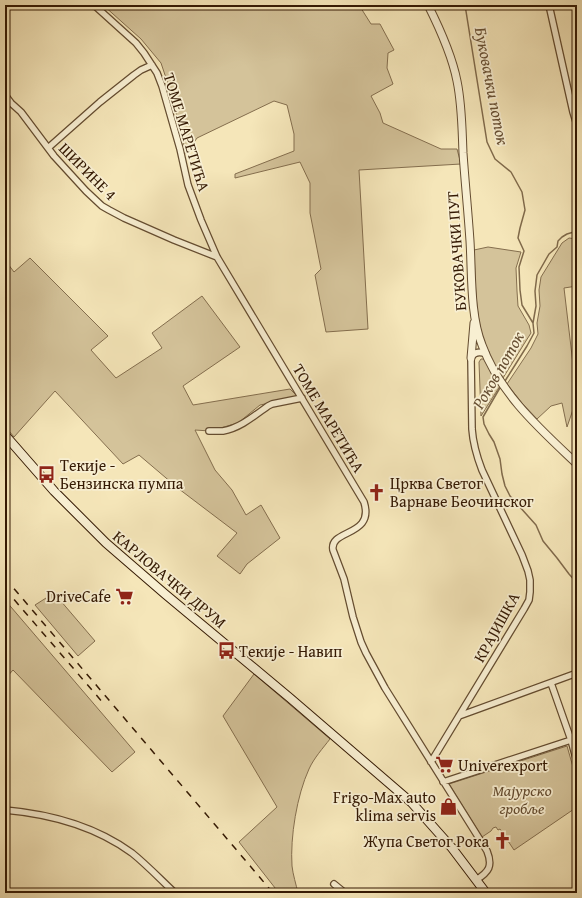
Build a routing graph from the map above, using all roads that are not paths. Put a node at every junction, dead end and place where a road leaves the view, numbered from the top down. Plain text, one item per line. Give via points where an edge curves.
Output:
1 (94, 5) edge
2 (428, 5) edge
3 (549, 5) edge
4 (152, 65) junction
5 (5, 95) edge
6 (11, 103) junction
7 (5, 105) edge
8 (575, 112) edge
9 (577, 125) edge
10 (48, 148) junction
11 (217, 257) junction
12 (474, 315) junction
13 (486, 354) junction
14 (470, 358) junction
15 (302, 398) junction
16 (210, 431) dead end
17 (5, 435) edge
18 (577, 464) edge
19 (577, 674) edge
20 (551, 683) junction
21 (459, 716) junction
22 (571, 740) junction
23 (431, 762) junction
24 (577, 762) edge
25 (443, 782) junction
26 (5, 810) edge
27 (476, 880) junction
28 (334, 884) dead end
29 (175, 893) edge
30 (344, 893) edge
31 (486, 893) edge

1 - 4 street, ТОМЕ МАРЕТИЋА via 136,43
2 - 12 street, БУКОВАЧКИ ПУТ via 445,42 457,80
3 - 8 street
4 - 10 street via 137,72
4 - 11 street, ТОМЕ МАРЕТИЋА via 162,86 188,185
5 - 6 street, ШИРИНЕ 4
6 - 7 street
6 - 10 street, ШИРИНЕ 4
8 - 9 street
10 - 11 street, ШИРИНЕ 4 via 86,191 109,210
11 - 15 street, ТОМЕ МАРЕТИЋА
12 - 13 street, БУКОВАЧКИ ПУТ via 478,335
12 - 14 street
13 - 14 street via 475,353
13 - 18 street, БУКОВАЧКИ ПУТ via 502,384 527,415
14 - 21 street, КРАЈИШКА via 472,429 476,450 482,470 522,555 531,587 524,609
15 - 16 street via 272,404 232,428
15 - 23 street, ТОМЕ МАРЕТИЋА via 366,506 362,524 339,538 332,546 361,642 385,688
17 - 27 main road, КАРЛОВАЧКИ ДРУМ via 54,491 106,543 412,803
19 - 20 street
20 - 21 street
20 - 22 street
21 - 23 street, КРАЈИШКА
22 - 24 street
22 - 25 street
23 - 25 street, ТОМЕ МАРЕТИЋА
25 - 27 street, ТОМЕ МАРЕТИЋА via 490,858 485,874
26 - 29 street via 64,820 104,836 133,854
27 - 31 main road, КАРЛОВАЧКИ ДРУМ
28 - 30 street

